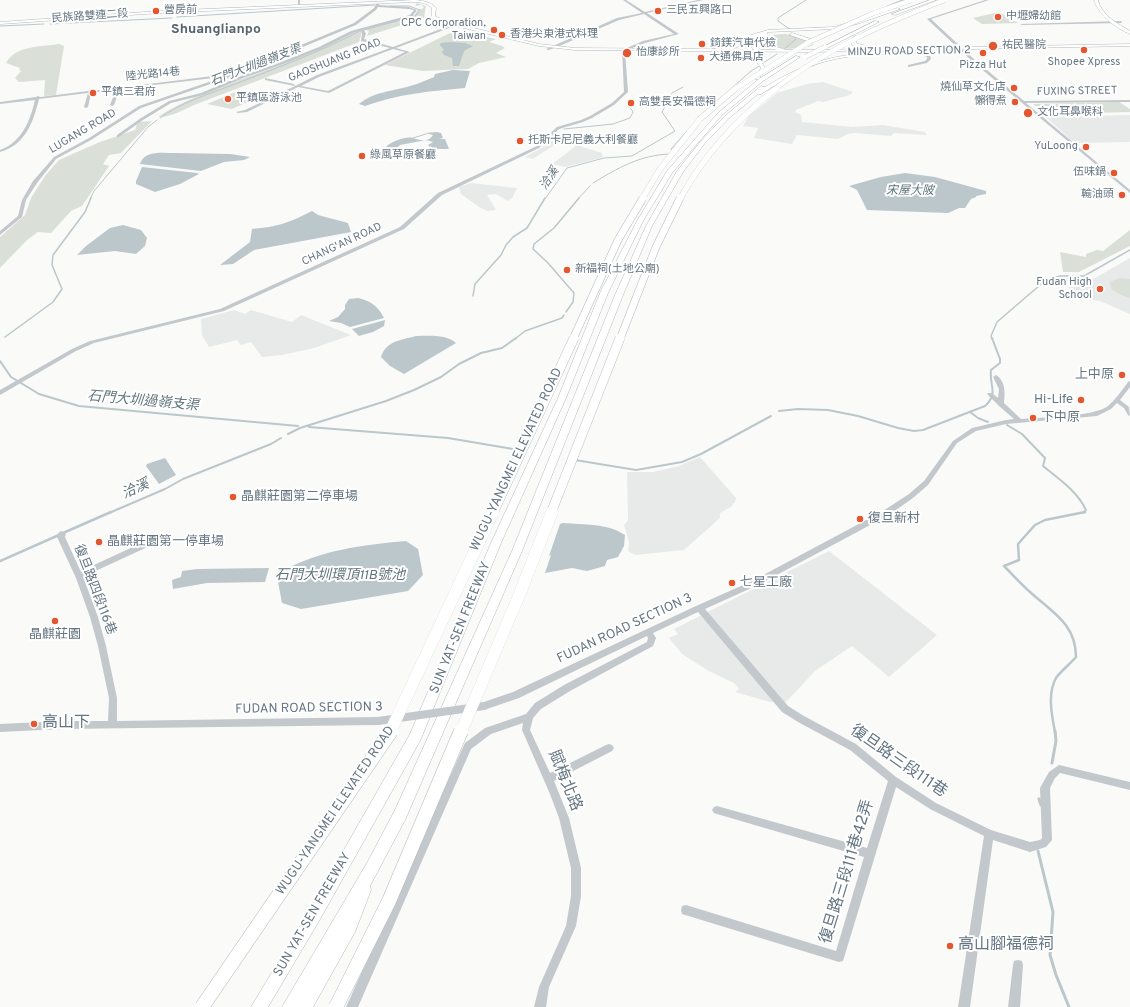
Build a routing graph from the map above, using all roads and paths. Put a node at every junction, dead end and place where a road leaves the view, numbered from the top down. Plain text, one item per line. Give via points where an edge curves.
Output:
1 (299, 0) edge
2 (624, 0) edge
3 (695, 0) edge
4 (702, 0) edge
5 (904, 0) edge
6 (912, 0) edge
7 (924, 0) edge
8 (934, 0) edge
9 (945, 0) edge
10 (988, 0) edge
11 (1096, 0) edge
12 (1102, 0) edge
13 (369, 1) edge
14 (378, 4) junction
15 (299, 5) junction
16 (887, 6) dead end
17 (429, 8) dead end
18 (899, 10) junction
19 (644, 12) junction
20 (427, 17) dead end
21 (1115, 22) junction
22 (1121, 22) junction
23 (0, 23) edge
24 (1022, 24) dead end
25 (451, 25) junction
26 (1130, 28) edge
27 (359, 30) junction
28 (1130, 33) edge
29 (753, 36) junction
30 (857, 37) junction
31 (560, 42) junction
32 (566, 42) junction
33 (531, 44) junction
34 (1130, 46) edge
35 (390, 47) junction
36 (551, 48) junction
37 (575, 49) junction
38 (630, 49) junction
39 (884, 50) junction
40 (962, 50) junction
41 (623, 51) junction
42 (710, 51) junction
43 (784, 51) junction
44 (759, 52) junction
45 (916, 52) junction
46 (830, 53) junction
47 (801, 56) junction
48 (818, 62) junction
49 (909, 66) dead end
50 (237, 73) junction
51 (266, 80) dead end
52 (296, 85) junction
53 (119, 88) junction
54 (90, 91) junction
55 (38, 97) junction
56 (744, 98) junction
57 (1130, 101) edge
58 (1024, 102) junction
59 (0, 103) edge
60 (112, 105) dead end
61 (86, 107) dead end
62 (118, 136) dead end
63 (0, 151) edge
64 (1130, 192) edge
65 (0, 234) edge
66 (996, 378) dead end
67 (1130, 383) edge
68 (0, 393) edge
69 (992, 396) dead end
70 (1118, 400) junction
71 (1001, 405) junction
72 (1130, 414) edge
73 (1020, 421) junction
74 (62, 534) dead end
75 (164, 536) dead end
76 (80, 578) junction
77 (699, 608) junction
78 (648, 632) junction
79 (529, 717) junction
80 (112, 725) junction
81 (0, 728) edge
82 (609, 748) dead end
83 (548, 779) junction
84 (893, 780) junction
85 (1130, 786) edge
86 (717, 810) dead end
87 (989, 834) junction
88 (870, 854) junction
89 (372, 868) junction
90 (686, 910) dead end
91 (1018, 965) dead end
92 (202, 1007) edge
93 (259, 1007) edge
94 (290, 1007) edge
95 (304, 1007) edge
96 (336, 1007) edge
97 (352, 1007) edge
98 (540, 1007) edge
99 (964, 1007) edge
100 (1014, 1007) edge

1 - 15 street
2 - 19 street
3 - 19 street
4 - 19 street
5 - 16 street
6 - 92 highway, WUGU-YANGMEI ELEVATED ROAD, bridge via 874,13 809,42 736,88 700,119 660,169 618,240 388,737
7 - 18 highway, SUN YAT-SEN FREEWAY
8 - 18 highway, SUN YAT-SEN FREEWAY
9 - 96 highway, bridge via 854,38 828,52 772,92 734,126 708,155 678,202 656,247 518,598 390,901
10 - 40 street via 929,19
11 - 21 main road via 1101,10
12 - 22 main road via 1105,9
13 - 14 main road, 民族路雙連二段
13 - 15 main road, 民族路雙連二段
14 - 17 main road via 419,3
14 - 25 main road via 397,1 429,4 434,6 435,18
14 - 27 street via 416,10 411,16
14 - 50 street, LUGANG ROAD via 355,24
15 - 23 main road, 民族路雙連二段
18 - 29 highway via 834,28 768,31
18 - 30 highway
18 - 47 highway, SUN YAT-SEN FREEWAY, bridge via 825,47
18 - 47 highway, SUN YAT-SEN FREEWAY via 849,29
19 - 31 street via 615,18
19 - 32 street via 618,19
19 - 38 street via 677,34 644,42
20 - 25 main road via 435,22
21 - 22 street
21 - 24 street
21 - 28 main road
22 - 26 main road
25 - 33 main road
25 - 35 street, GAOSHUANG ROAD
25 - 36 main road via 526,45
27 - 35 street via 364,34 362,40
27 - 62 street via 202,94 170,102
29 - 42 highway via 739,45
29 - 44 highway via 748,41
30 - 39 highway via 854,44 858,46
30 - 46 highway
31 - 33 street
31 - 36 street
32 - 36 street
32 - 37 street
33 - 36 main road
34 - 40 main road, MINZU ROAD SECTION 2
35 - 52 street, GAOSHUANG ROAD
35 - 52 street via 408,52 328,92
36 - 37 main road
36 - 41 main road
37 - 38 main road
38 - 41 street
38 - 42 main road
39 - 40 main road
39 - 46 main road
40 - 45 main road, MINZU ROAD SECTION 2
40 - 58 street
41 - 42 main road
41 - 68 street, CHANG'AN ROAD via 626,92 613,104 582,121 558,128 538,148 440,194 402,228 222,310 92,342
42 - 44 main road
42 - 56 highway via 746,55 762,65 763,71
43 - 44 main road
43 - 47 main road
43 - 47 highway via 764,46 757,41 758,38 767,34 791,34 805,38 809,40 810,46
44 - 47 main road
45 - 46 main road, MINZU ROAD SECTION 2
45 - 48 highway via 836,57
45 - 49 street via 929,59
46 - 47 main road, MINZU ROAD SECTION 2
46 - 48 highway
47 - 56 highway, SUN YAT-SEN FREEWAY via 757,91
47 - 56 highway, SUN YAT-SEN FREEWAY via 762,80
48 - 56 highway
50 - 53 street, 陸光路14巷
50 - 65 street, LUGANG ROAD via 140,107 55,158 24,200 20,216
51 - 52 street
52 - 52 street, GAOSHUANG ROAD via 238,112 246,110
53 - 54 street, 陸光路14巷
53 - 60 street
54 - 55 street, 陸光路14巷
54 - 61 street
55 - 59 street, 陸光路14巷
55 - 63 street via 28,128 11,148
56 - 89 highway, SUN YAT-SEN FREEWAY via 680,171 649,226 517,551 400,815
56 - 93 highway, SUN YAT-SEN FREEWAY via 720,114 669,172 640,221 604,293 562,398 496,543 414,737 314,916
57 - 58 street, FUXING STREET
58 - 64 street
66 - 71 street via 1002,389
67 - 70 street
69 - 71 street
70 - 72 street
70 - 73 street, FUDAN ROAD SECTION 3 via 1097,414
71 - 73 street
73 - 77 street, FUDAN ROAD SECTION 3 via 986,425 964,434 955,442 926,483 886,513 762,579
74 - 76 street, 復旦路四段116巷 via 65,547
75 - 76 street via 86,572
76 - 80 street, 復旦路四段116巷 via 102,646 113,698
77 - 78 street, FUDAN ROAD SECTION 3
77 - 84 street, 復旦路三段111巷 via 785,709 852,747
78 - 79 street via 652,638 650,644 567,688 538,706
78 - 80 street, FUDAN ROAD SECTION 3, bridge via 516,695 484,706 378,721
79 - 83 street, 賦梅北路 via 526,730
79 - 97 street via 488,731 468,746
80 - 81 street, FUDAN ROAD SECTION 3
82 - 83 street
83 - 98 street, 賦梅北路 via 571,843 576,868 576,896 571,926 544,987
84 - 87 street, 復旦路三段111巷 via 933,806
84 - 88 street, 復旦路三段111巷42弄
85 - 87 street, 復旦路三段111巷 via 1059,769 1052,775 1045,788 1047,840 1043,844 1030,847
86 - 88 street
87 - 99 street
88 - 90 street, 復旦路三段111巷42弄 via 839,957
89 - 94 highway, SUN YAT-SEN FREEWAY
89 - 95 highway via 350,927
91 - 100 street

